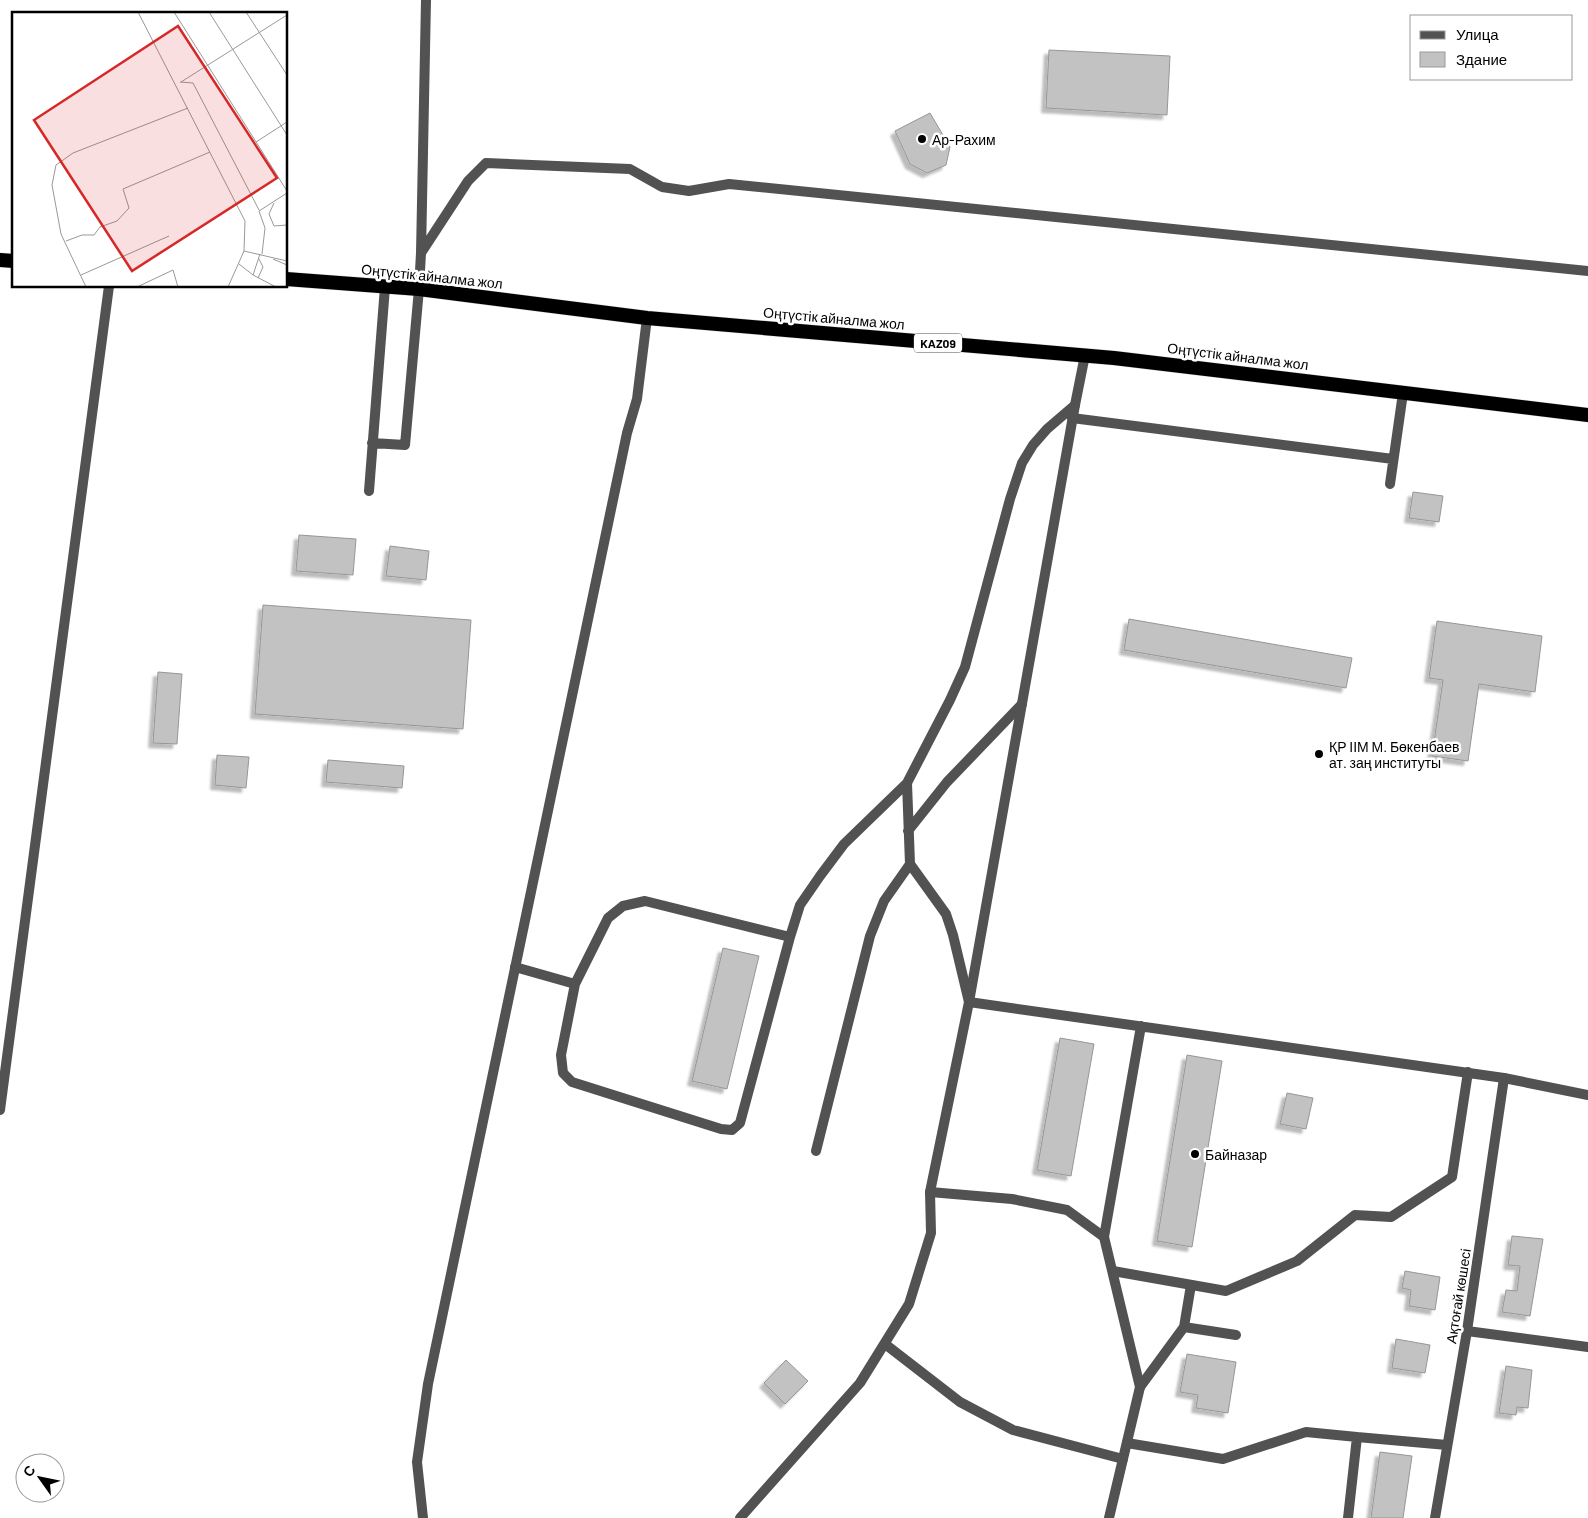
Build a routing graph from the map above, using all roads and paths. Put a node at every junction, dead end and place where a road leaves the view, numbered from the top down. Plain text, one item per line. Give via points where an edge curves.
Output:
1 (426, 0) edge
2 (421, 253) junction
3 (1588, 271) edge
4 (288, 279) edge
5 (385, 286) junction
6 (109, 288) edge
7 (419, 289) junction
8 (648, 318) junction
9 (1085, 355) junction
10 (1403, 393) junction
11 (1074, 405) junction
12 (1588, 415) edge
13 (1072, 418) junction
14 (372, 443) junction
15 (1393, 459) junction
16 (1390, 484) dead end
17 (369, 491) dead end
18 (1022, 704) junction
19 (907, 783) junction
20 (908, 831) junction
21 (910, 864) junction
22 (790, 937) junction
23 (515, 967) junction
24 (575, 984) junction
25 (969, 1002) junction
26 (1141, 1026) junction
27 (1468, 1072) junction
28 (1504, 1078) junction
29 (1588, 1095) edge
30 (0, 1110) edge
31 (816, 1151) dead end
32 (930, 1192) junction
33 (1104, 1237) junction
34 (1113, 1271) junction
35 (1192, 1285) junction
36 (1184, 1326) junction
37 (1467, 1331) junction
38 (1236, 1335) dead end
39 (885, 1344) junction
40 (1588, 1347) edge
41 (1140, 1387) junction
42 (1358, 1437) junction
43 (1127, 1443) junction
44 (1448, 1445) junction
45 (1123, 1460) junction
46 (423, 1518) edge
47 (740, 1518) edge
48 (1109, 1518) edge
49 (1348, 1518) edge
50 (1435, 1518) edge

1 - 2 street
2 - 3 street via 468,181 486,163 630,170 662,187 689,191 729,184
2 - 7 street
4 - 5 highway, Оңтүстік айналма жол / KAZ09
5 - 7 highway, Оңтүстік айналма жол / KAZ09
5 - 14 street
6 - 30 street
7 - 8 highway, Оңтүстік айналма жол / KAZ09
7 - 14 street via 405,445
8 - 9 highway, Оңтүстік айналма жол / KAZ09
8 - 23 street via 637,399 627,433
9 - 10 highway, Оңтүстік айналма жол / KAZ09
9 - 11 street
10 - 12 highway, Оңтүстік айналма жол / KAZ09
10 - 15 street
11 - 13 street
11 - 19 street via 1033,445 1022,463 965,667
13 - 15 street
13 - 18 street
14 - 17 street
15 - 16 street
18 - 20 street via 947,782
18 - 25 street
19 - 20 street
19 - 22 street via 844,844 800,904
20 - 21 street
21 - 25 street via 946,914
21 - 31 street via 884,901 870,936
22 - 24 street via 644,901 623,906 608,918
22 - 24 street via 740,1123 732,1130 572,1082 563,1073 561,1056
23 - 24 street
23 - 46 street via 428,1384 417,1462
25 - 26 street
25 - 32 street
26 - 27 street
26 - 33 street
27 - 28 street
27 - 35 street via 1452,1177 1391,1217 1355,1215 1297,1261 1226,1291
28 - 29 street
28 - 37 street, Ақтоғай көшесі
32 - 33 street via 1012,1199 1067,1210
32 - 39 street via 931,1233 909,1304
33 - 34 street
34 - 35 street
34 - 41 street
35 - 36 street
36 - 38 street
36 - 41 street
37 - 40 street
37 - 44 street, Ақтоғай көшесі
39 - 45 street via 960,1402 1013,1430
39 - 47 street via 860,1383
41 - 43 street
42 - 43 street via 1306,1432 1223,1459
42 - 44 street
42 - 49 street
43 - 45 street
44 - 50 street, Ақтоғай көшесі
45 - 48 street

